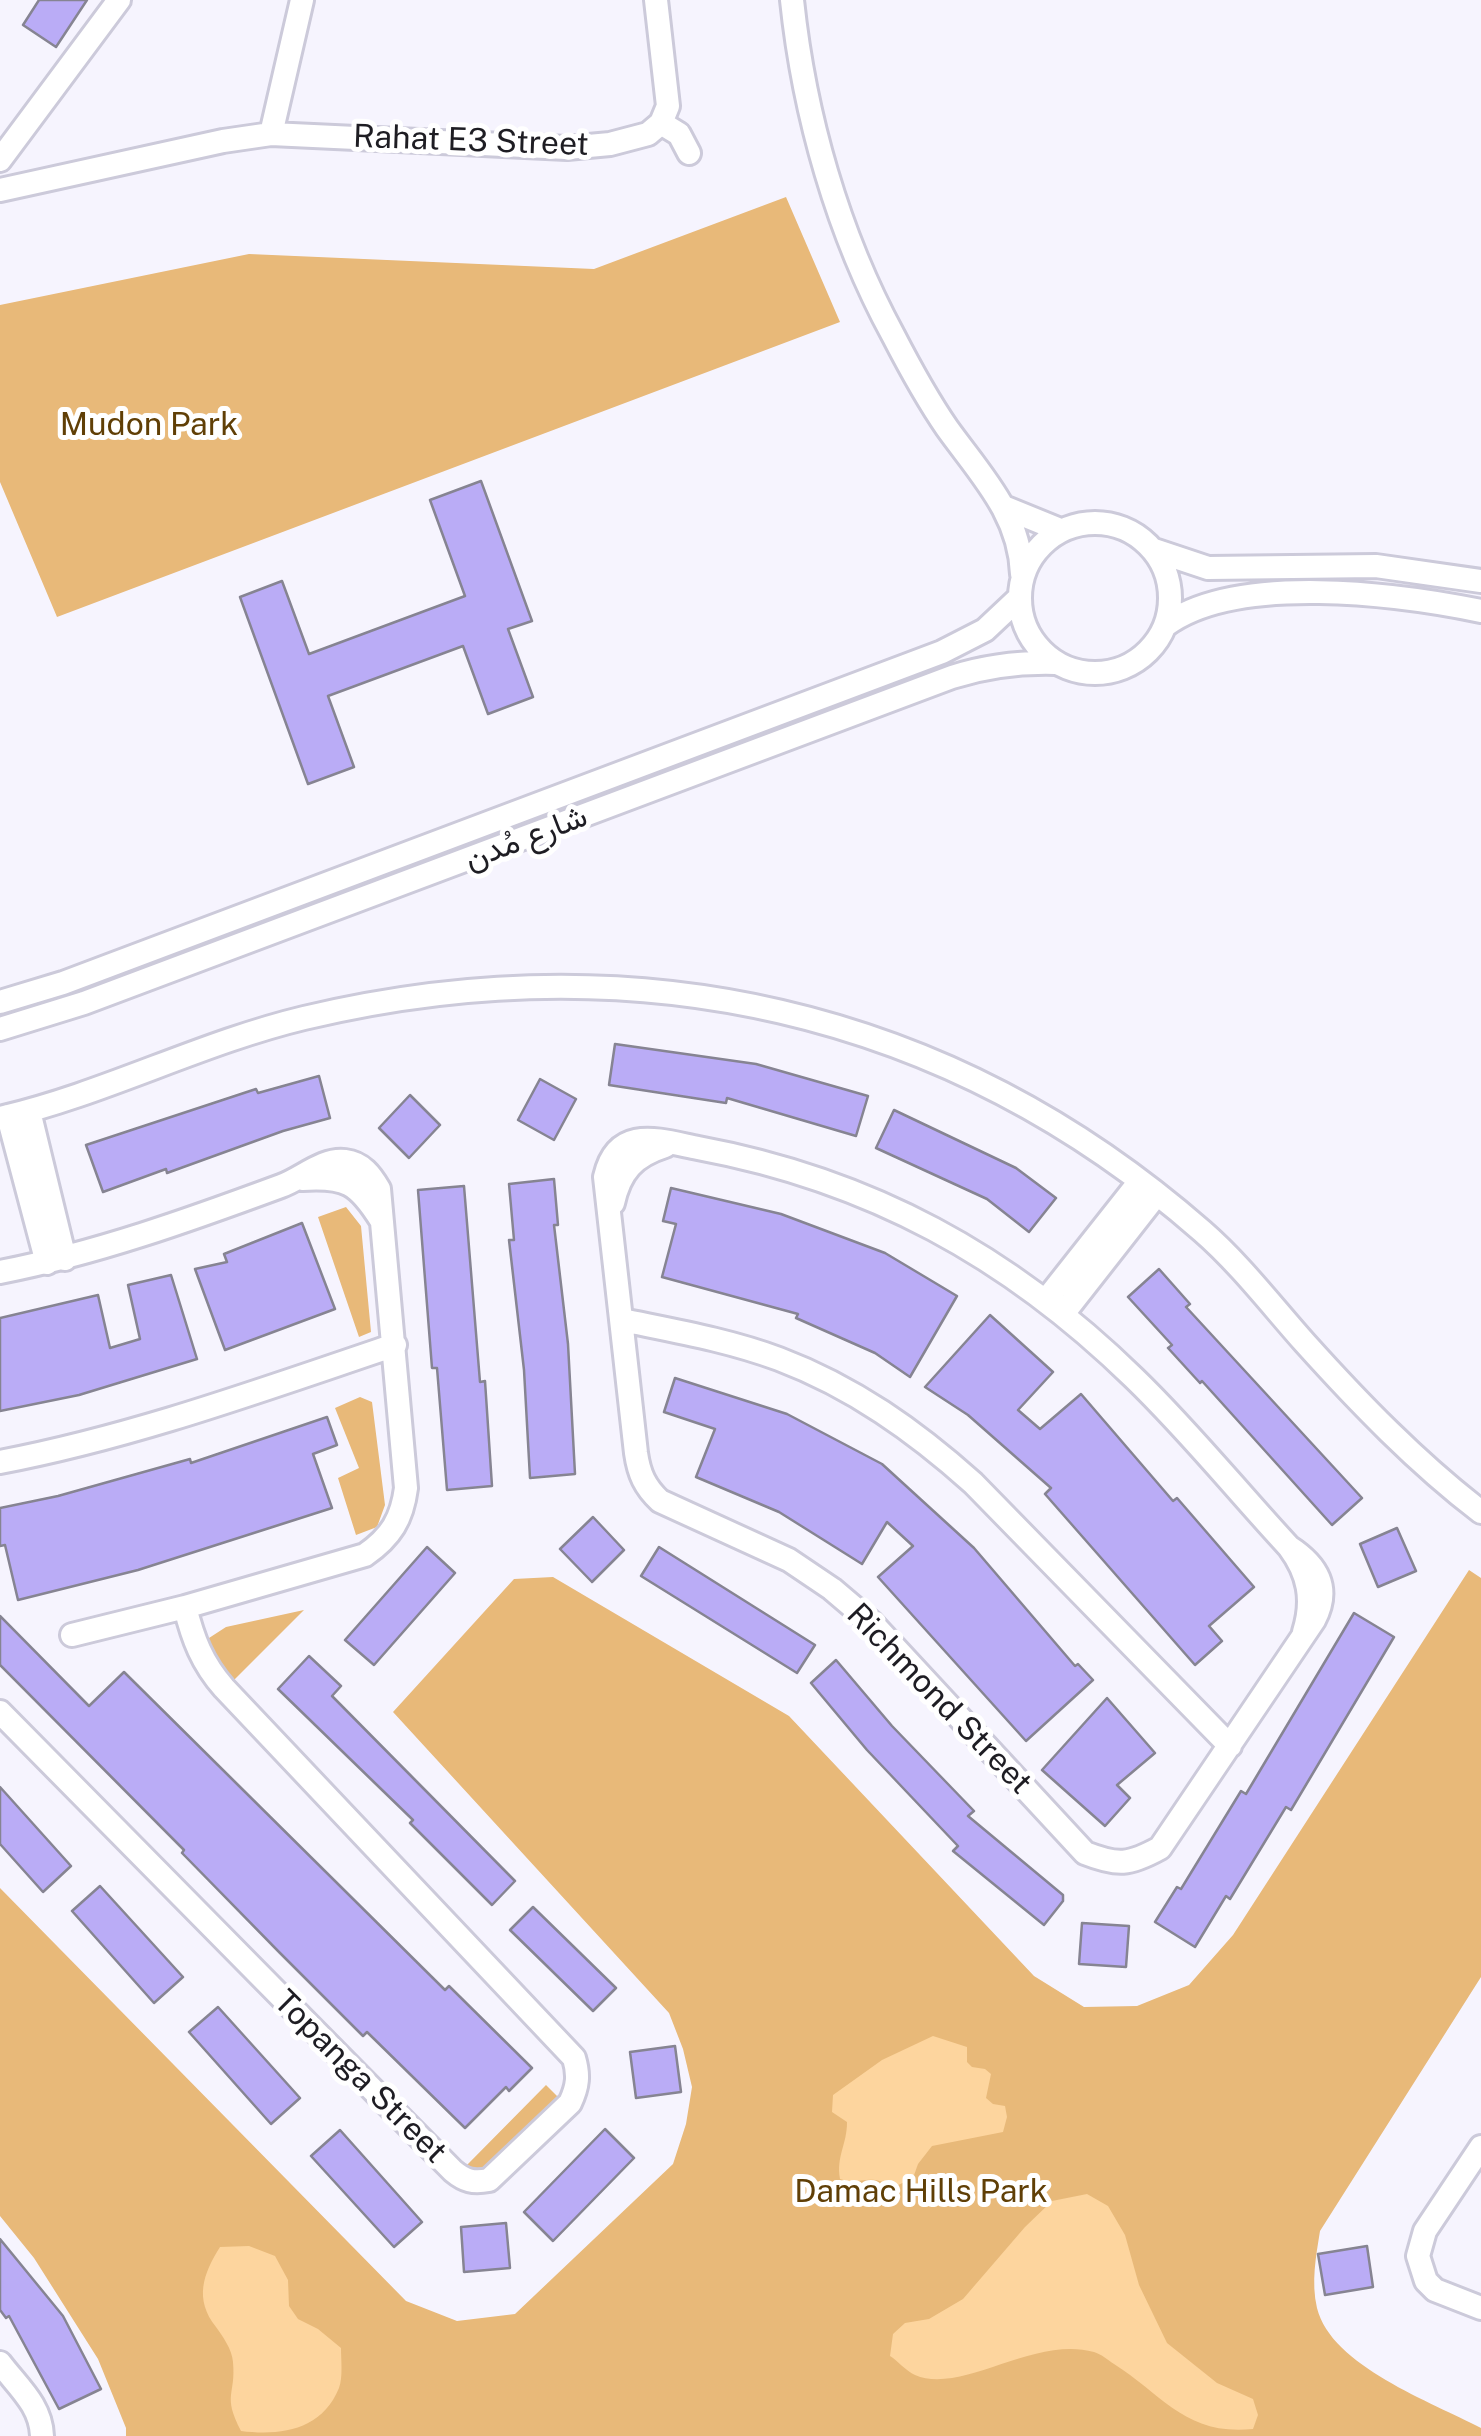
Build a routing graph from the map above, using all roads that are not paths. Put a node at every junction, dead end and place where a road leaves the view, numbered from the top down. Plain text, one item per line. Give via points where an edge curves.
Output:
1 (119, 0) edge
2 (302, 0) edge
3 (656, 0) edge
4 (792, 0) edge
5 (660, 122) junction
6 (270, 134) junction
7 (689, 153) dead end
8 (0, 160) edge
9 (0, 190) edge
10 (1006, 508) junction
11 (1060, 530) junction
12 (1154, 550) junction
13 (1022, 574) junction
14 (1481, 581) edge
15 (1019, 598) junction
16 (1481, 610) edge
17 (1166, 624) junction
18 (1054, 663) junction
19 (0, 1002) edge
20 (0, 1029) edge
21 (12, 1115) edge
22 (1148, 1188) junction
23 (56, 1261) junction
24 (0, 1272) edge
25 (1054, 1307) junction
26 (622, 1320) junction
27 (395, 1345) junction
28 (0, 1462) edge
29 (1481, 1512) edge
30 (186, 1607) junction
31 (72, 1634) dead end
32 (0, 1712) edge
33 (1230, 1746) junction
34 (1481, 2146) edge
35 (1475, 2306) edge
36 (6, 2372) edge
37 (28, 2436) edge
38 (42, 2436) edge

1 - 8 street
2 - 6 street
3 - 5 street via 668,90
4 - 10 street via 817,138 849,237 892,333 944,424
5 - 6 street, Rahat E3 Street via 631,139 566,148
5 - 7 street via 679,134
6 - 9 street, Rahat E3 Street
10 - 11 street
10 - 13 street via 1019,540
11 - 12 street via 1110,524
11 - 13 street via 1037,548
12 - 14 street via 1208,568 1376,566
12 - 17 street via 1166,573
13 - 15 street
15 - 18 street via 1023,624
15 - 19 street, شارع مُدن via 985,630 926,658
16 - 17 street via 1383,595 1284,595 1213,601
17 - 18 street via 1145,655 1127,667 1079,673
18 - 20 street, شارع مُدن via 1019,662 952,677
21 - 22 street via 298,1020 378,1002 540,985 622,988 703,996 860,1032 1008,1095
21 - 23 street
22 - 25 street
22 - 29 street via 1206,1234 1345,1386
23 - 24 street
23 - 27 street via 298,1180 334,1178 368,1199 382,1220
25 - 26 street, Richmond Street via 978,1253 862,1194 753,1158 641,1139 616,1152 605,1178
25 - 33 street, Richmond Street via 1136,1380 1300,1562 1310,1609 1304,1632
26 - 33 street via 779,1359 883,1410 973,1483
26 - 33 street, Richmond Street via 639,1472 647,1488 660,1502 773,1552 832,1589 1085,1853 1110,1863 1136,1861 1160,1848
27 - 28 street via 146,1429
27 - 30 street via 406,1488 395,1528 365,1554
30 - 31 street
30 - 32 street, Topanga Street via 207,1669 574,2058 577,2088 570,2102 488,2180 463,2180 453,2171
34 - 35 street via 1420,2243 1420,2269 1435,2290
36 - 37 street via 28,2420
36 - 38 street via 33,2403

